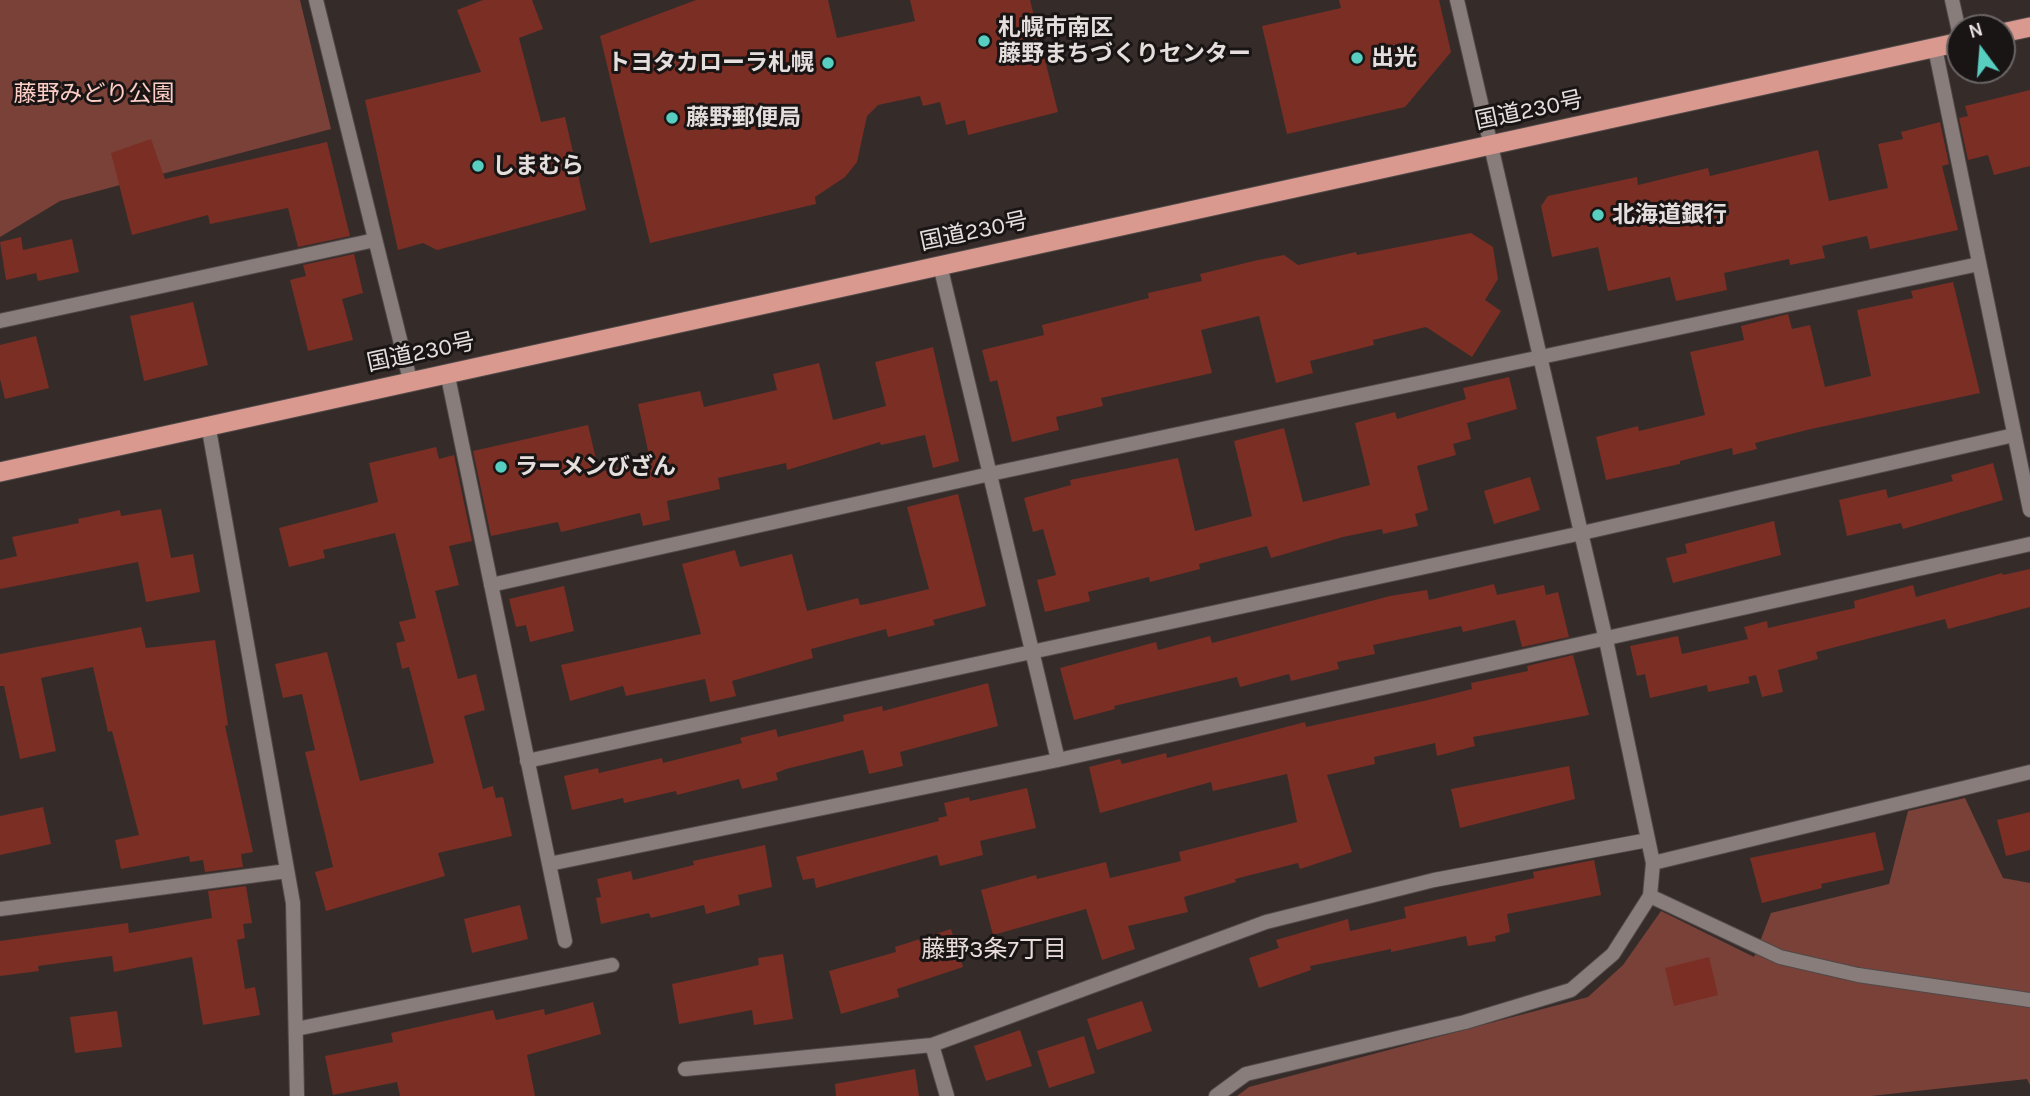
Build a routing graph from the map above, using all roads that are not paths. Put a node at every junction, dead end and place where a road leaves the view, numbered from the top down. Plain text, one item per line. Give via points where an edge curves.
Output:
1 (316, 0) edge
2 (1457, 0) edge
3 (1946, 45) edge
4 (1935, 48) junction
5 (1491, 144) junction
6 (374, 240) junction
7 (940, 264) junction
8 (1979, 264) junction
9 (0, 321) edge
10 (1539, 357) junction
11 (447, 372) junction
12 (410, 380) junction
13 (208, 424) junction
14 (2014, 435) junction
15 (2025, 458) edge
16 (0, 472) edge
17 (990, 474) junction
18 (2030, 510) edge
19 (1582, 533) junction
20 (2030, 544) edge
21 (491, 585) junction
22 (1606, 640) junction
23 (1032, 651) junction
24 (527, 761) junction
25 (1058, 761) junction
26 (2030, 772) edge
27 (1648, 840) junction
28 (1653, 863) junction
29 (548, 864) junction
30 (287, 871) junction
31 (1650, 896) junction
32 (0, 909) edge
33 (565, 940) dead end
34 (612, 965) dead end
35 (2030, 1000) edge
36 (296, 1029) junction
37 (932, 1045) junction
38 (685, 1069) dead end
39 (297, 1096) edge
40 (947, 1096) edge
41 (1216, 1096) edge

1 - 6 street
2 - 5 street
3 - 4 highway, 国道230号
4 - 5 highway, 国道230号
4 - 8 street
5 - 7 highway, 国道230号
5 - 10 street
6 - 9 street
6 - 12 street
7 - 11 highway, 国道230号
7 - 17 street
8 - 10 street
8 - 14 street
10 - 17 street
10 - 19 street
11 - 12 highway, 国道230号
11 - 21 street
12 - 13 highway, 国道230号
13 - 16 highway, 国道230号
13 - 30 street
14 - 15 street
14 - 19 street
15 - 18 street
17 - 21 street
17 - 23 street
19 - 22 street
19 - 23 street
20 - 22 street
21 - 24 street
22 - 25 street
22 - 27 street
23 - 24 street
23 - 25 street
24 - 29 street
25 - 29 street
26 - 28 street
27 - 28 street
27 - 37 street via 1434,880 1266,922
28 - 31 street
29 - 33 street
30 - 32 street
30 - 36 street via 293,903
31 - 35 street via 1780,957 1858,975
31 - 41 street via 1613,954 1571,990 1465,1023 1245,1074
34 - 36 street
36 - 39 street
37 - 38 street
37 - 40 street

